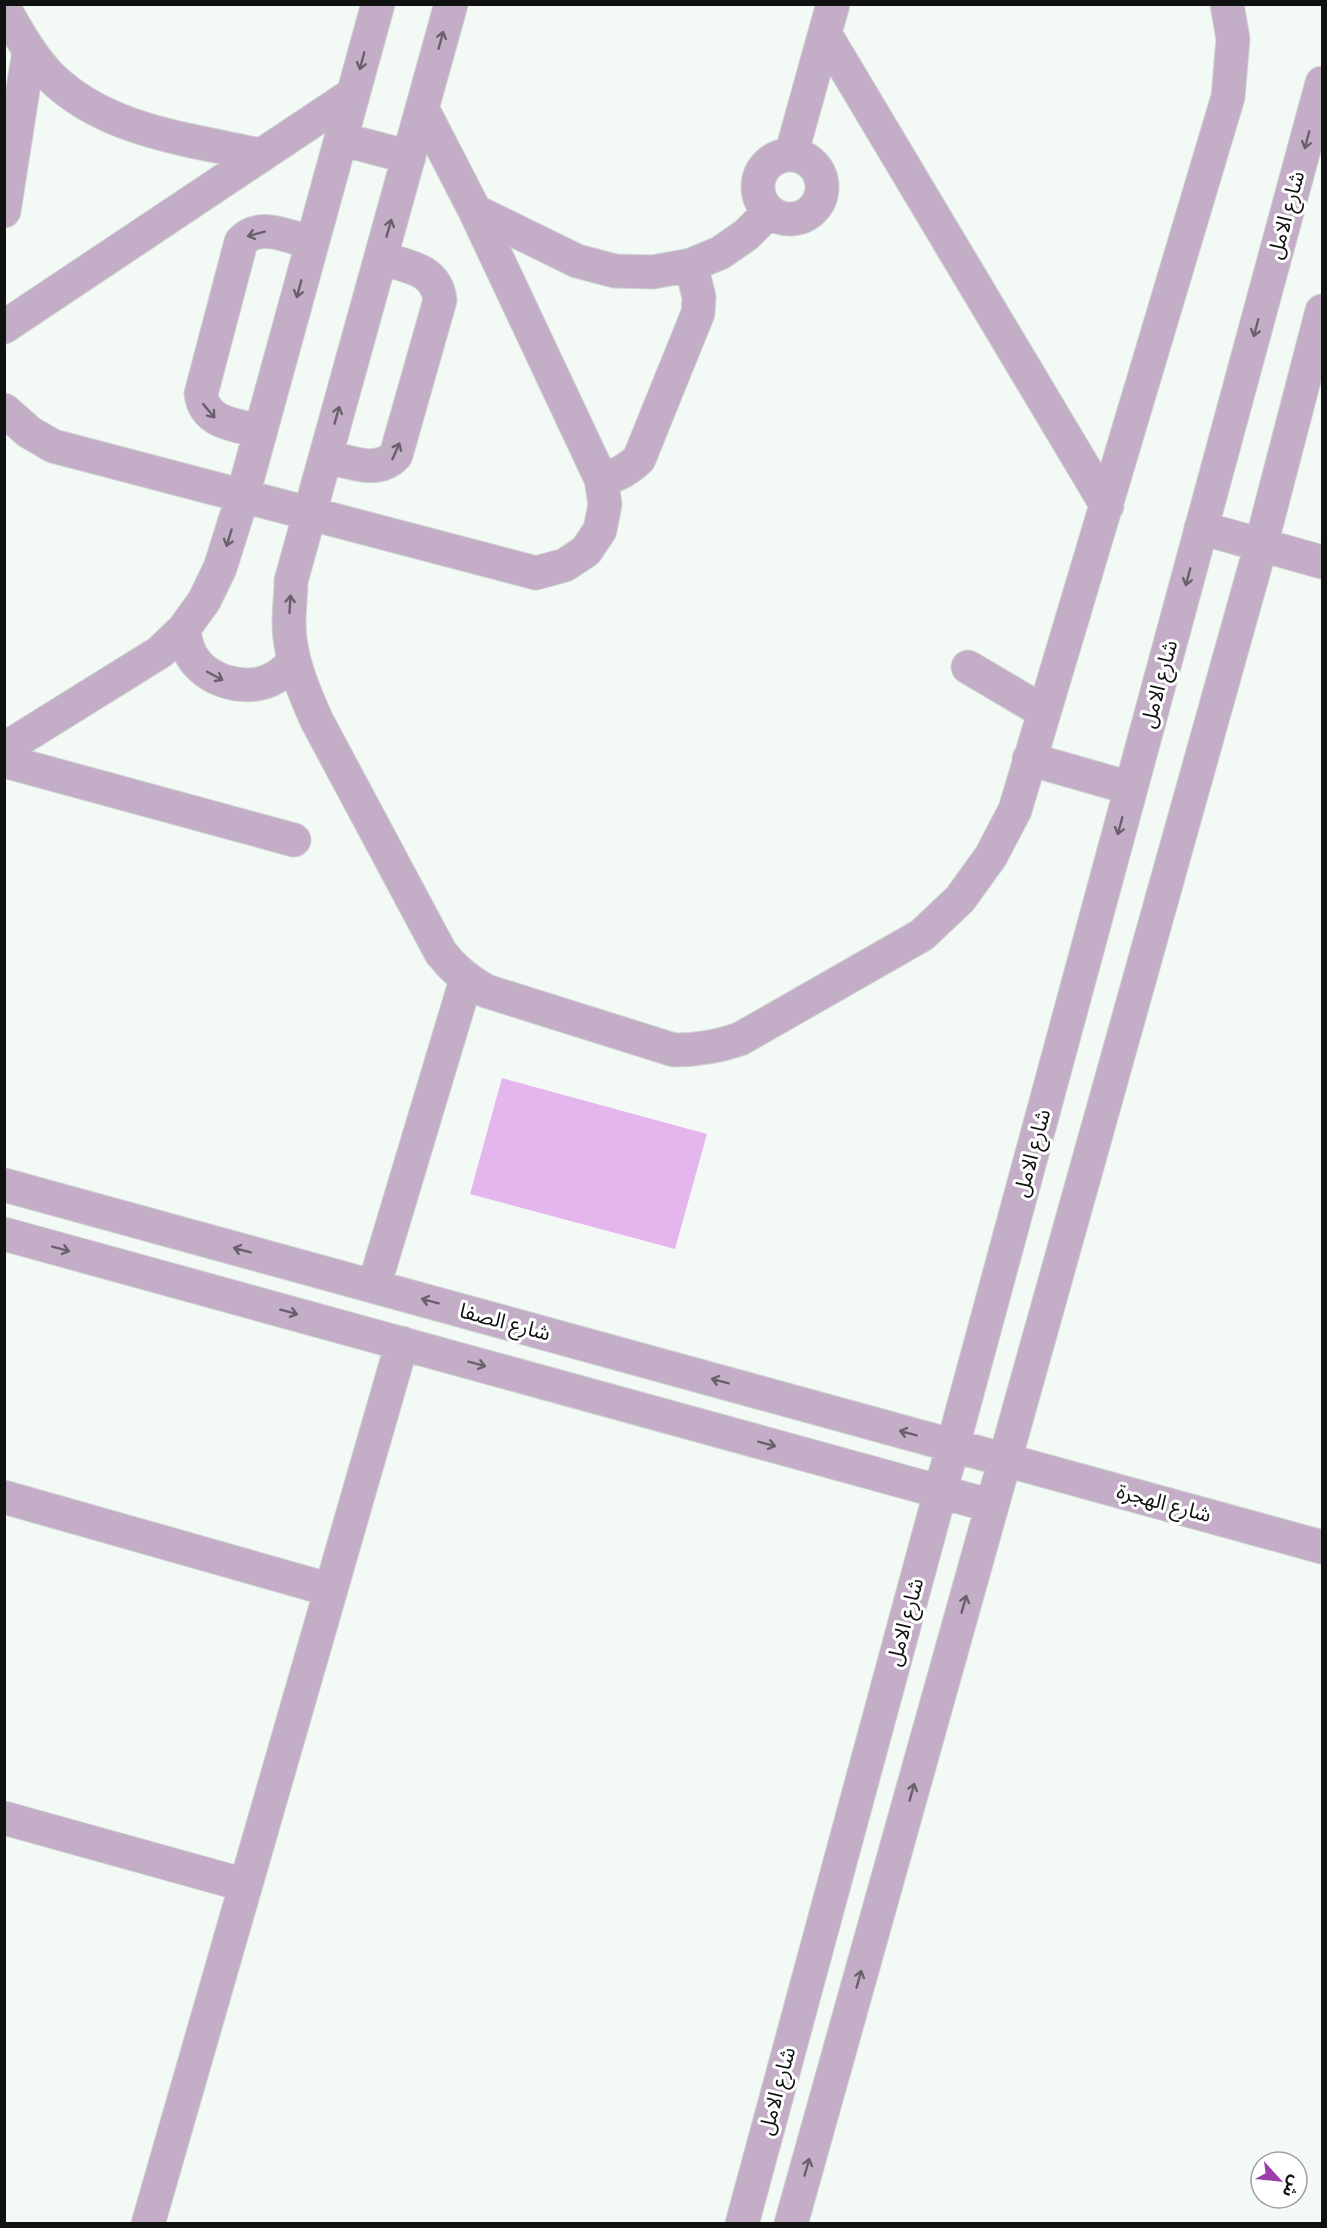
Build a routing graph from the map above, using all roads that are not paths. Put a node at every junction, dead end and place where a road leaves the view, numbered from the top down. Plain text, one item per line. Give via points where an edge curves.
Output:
1 (21, 4) edge
2 (378, 4) edge
3 (451, 4) edge
4 (1227, 4) edge
5 (4, 8) edge
6 (829, 19) edge
7 (29, 51) junction
8 (1323, 83) edge
9 (353, 94) junction
10 (422, 108) junction
11 (12, 117) edge
12 (341, 139) junction
13 (260, 155) junction
14 (791, 155) junction
15 (409, 157) junction
16 (4, 211) edge
17 (475, 211) junction
18 (770, 212) junction
19 (312, 243) junction
20 (381, 258) junction
21 (691, 265) junction
22 (1323, 310) edge
23 (4, 327) edge
24 (4, 410) edge
25 (260, 431) junction
26 (326, 456) junction
27 (601, 480) junction
28 (243, 495) junction
29 (1107, 506) junction
30 (310, 513) junction
31 (1201, 528) junction
32 (1260, 545) junction
33 (1323, 562) edge
34 (183, 630) junction
35 (294, 662) junction
36 (968, 667) dead end
37 (1044, 712) junction
38 (4, 749) edge
39 (1029, 759) junction
40 (4, 761) edge
41 (1131, 789) junction
42 (294, 840) dead end
43 (466, 980) junction
44 (4, 1185) edge
45 (4, 1233) edge
46 (374, 1286) junction
47 (402, 1343) junction
48 (953, 1445) junction
49 (1005, 1459) junction
50 (940, 1491) junction
51 (4, 1497) edge
52 (992, 1506) junction
53 (1323, 1547) edge
54 (331, 1590) junction
55 (4, 1818) edge
56 (245, 1885) junction
57 (148, 2223) edge
58 (742, 2223) edge
59 (791, 2223) edge

1 - 5 street
2 -> 9 street
10 -> 3 street
4 - 29 street via 1233,39 1228,97
5 - 7 street
6 - 14 street
6 - 29 street
7 - 11 street
7 - 13 street via 75,98 103,114 133,126
8 -> 31 street, شارع الامل
9 - 12 street
9 - 13 street
10 - 15 street
10 - 17 street
11 - 16 street
12 - 15 street
12 - 19 street
13 - 23 street
14 - 18 street via 770,162 758,181 758,193
14 - 18 street via 814,167 820,178 819,198 807,214 795,219
20 -> 15 street
17 - 21 street via 577,261 615,272 653,273
17 - 27 street
18 - 21 street via 720,253
19 -> 25 street
19 -> 25 street via 263,230 247,235 241,242 201,394 202,404 214,419
26 -> 20 street
26 -> 20 street via 372,467 390,462 396,455 440,300 434,280 426,273
21 - 27 street via 697,281 698,313 639,459 628,469
22 - 32 street
24 - 28 street via 53,446
25 - 28 street
26 - 30 street
27 - 30 street via 605,504 600,530 586,551 565,565 536,573
28 - 30 street
28 -> 34 street via 220,568 204,601
29 - 37 street
35 -> 30 street via 289,625 291,581
31 - 32 street
31 -> 41 street, شارع الامل
32 - 33 street
32 - 49 street
34 -> 35 street via 191,654 206,672 228,683 253,685 275,678
34 - 38 street via 160,652
35 - 43 street via 317,721 441,953
36 - 37 street
37 - 39 street
39 - 41 street
39 - 43 street via 1015,810 991,856 960,899 922,935 740,1039 696,1050 674,1050 486,991
40 - 42 street
41 -> 48 street, شارع الامل
43 - 46 street
46 -> 44 street, شارع الصفا
45 -> 47 street
48 -> 46 street, شارع الصفا
47 -> 50 street
47 - 54 street
48 - 49 street, شارع الصفا
48 - 50 street, شارع الامل
49 - 52 street
49 - 53 street, شارع الهجرة
50 - 52 street
50 - 58 street, شارع الامل
51 - 54 street
59 -> 52 street
54 - 56 street
55 - 56 street
56 - 57 street

